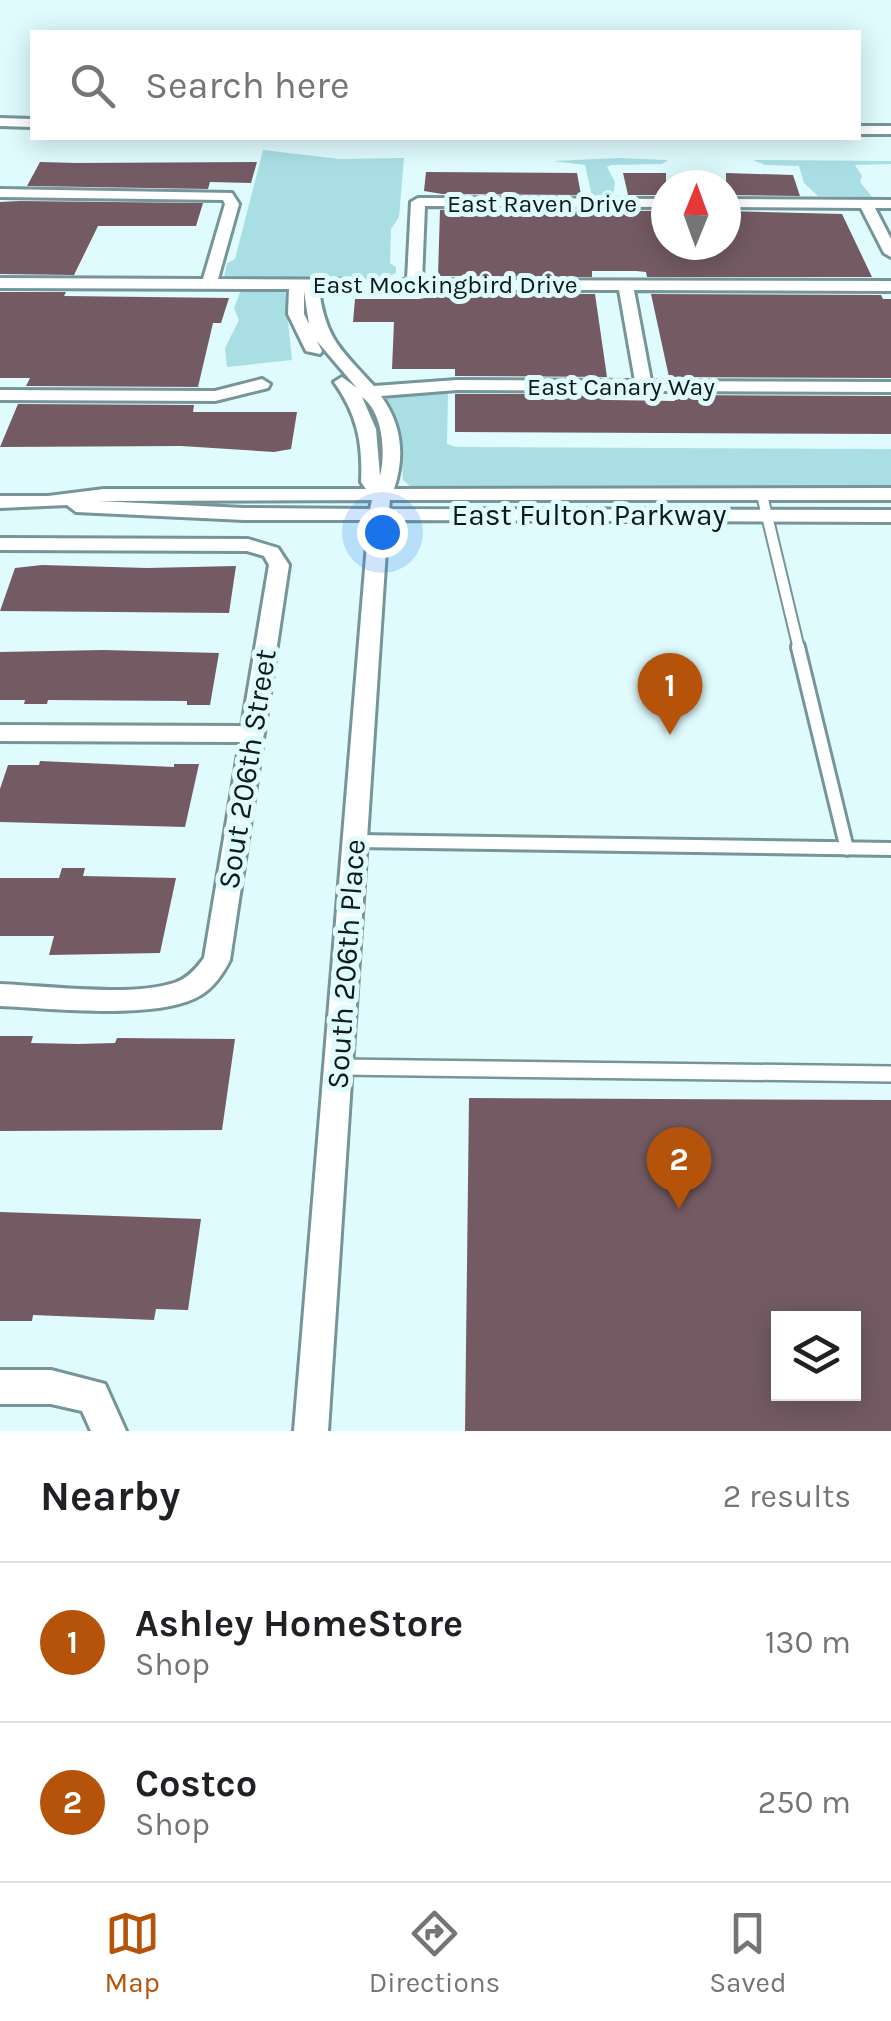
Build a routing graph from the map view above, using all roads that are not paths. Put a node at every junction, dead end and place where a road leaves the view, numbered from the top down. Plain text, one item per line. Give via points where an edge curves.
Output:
1 (0, 122) edge
2 (30, 123) edge
3 (861, 130) edge
4 (891, 130) edge
5 (0, 193) edge
6 (651, 203) edge
7 (741, 203) edge
8 (866, 204) junction
9 (891, 204) edge
10 (891, 253) edge
11 (0, 283) edge
12 (209, 284) junction
13 (304, 284) junction
14 (414, 284) junction
15 (626, 285) junction
16 (891, 286) edge
17 (262, 384) dead end
18 (644, 386) junction
19 (891, 387) edge
20 (372, 389) junction
21 (352, 394) junction
22 (0, 396) edge
23 (891, 494) edge
24 (0, 502) edge
25 (764, 505) junction
26 (381, 506) junction
27 (891, 516) edge
28 (0, 544) edge
29 (0, 732) edge
30 (252, 734) junction
31 (356, 840) junction
32 (848, 848) junction
33 (891, 849) edge
34 (0, 995) edge
35 (338, 1066) junction
36 (891, 1074) edge
37 (0, 1386) edge
38 (109, 1431) edge
39 (310, 1431) edge

1 - 2 street
3 - 4 street
5 - 12 street via 228,196 232,204
6 - 14 street, East Raven Drive via 418,202
7 - 8 street
8 - 9 street
8 - 10 street
11 - 12 street, East Mockingbird Drive
12 - 13 street, East Mockingbird Drive
13 - 14 street, East Mockingbird Drive
13 - 20 street, South 206th Place via 321,334
13 - 21 street, South 206th Place via 296,314 303,334
14 - 15 street, East Mockingbird Drive
15 - 16 street, East Mockingbird Drive
15 - 18 street
17 - 22 street via 215,396
18 - 19 street, East Canary Way
18 - 20 street, East Canary Way
20 - 21 street, East Canary Way
20 - 26 street, South 206th Place via 392,440 391,482
21 - 26 street, South 206th Place via 370,432 370,482
23 - 25 street, East Fulton Parkway
24 - 26 street, East Fulton Parkway via 103,510
25 - 26 street, East Fulton Parkway
25 - 27 street, East Fulton Parkway
25 - 32 lane
26 - 31 street, South 206th Place
28 - 30 street, Sout 206th Street via 268,550 278,565
29 - 30 street
30 - 34 street, Sout 206th Street via 217,960 197,984 164,996
31 - 32 lane
31 - 35 street, South 206th Place
32 - 33 lane
35 - 36 lane
35 - 39 street, South 206th Place
37 - 38 street via 92,1396

